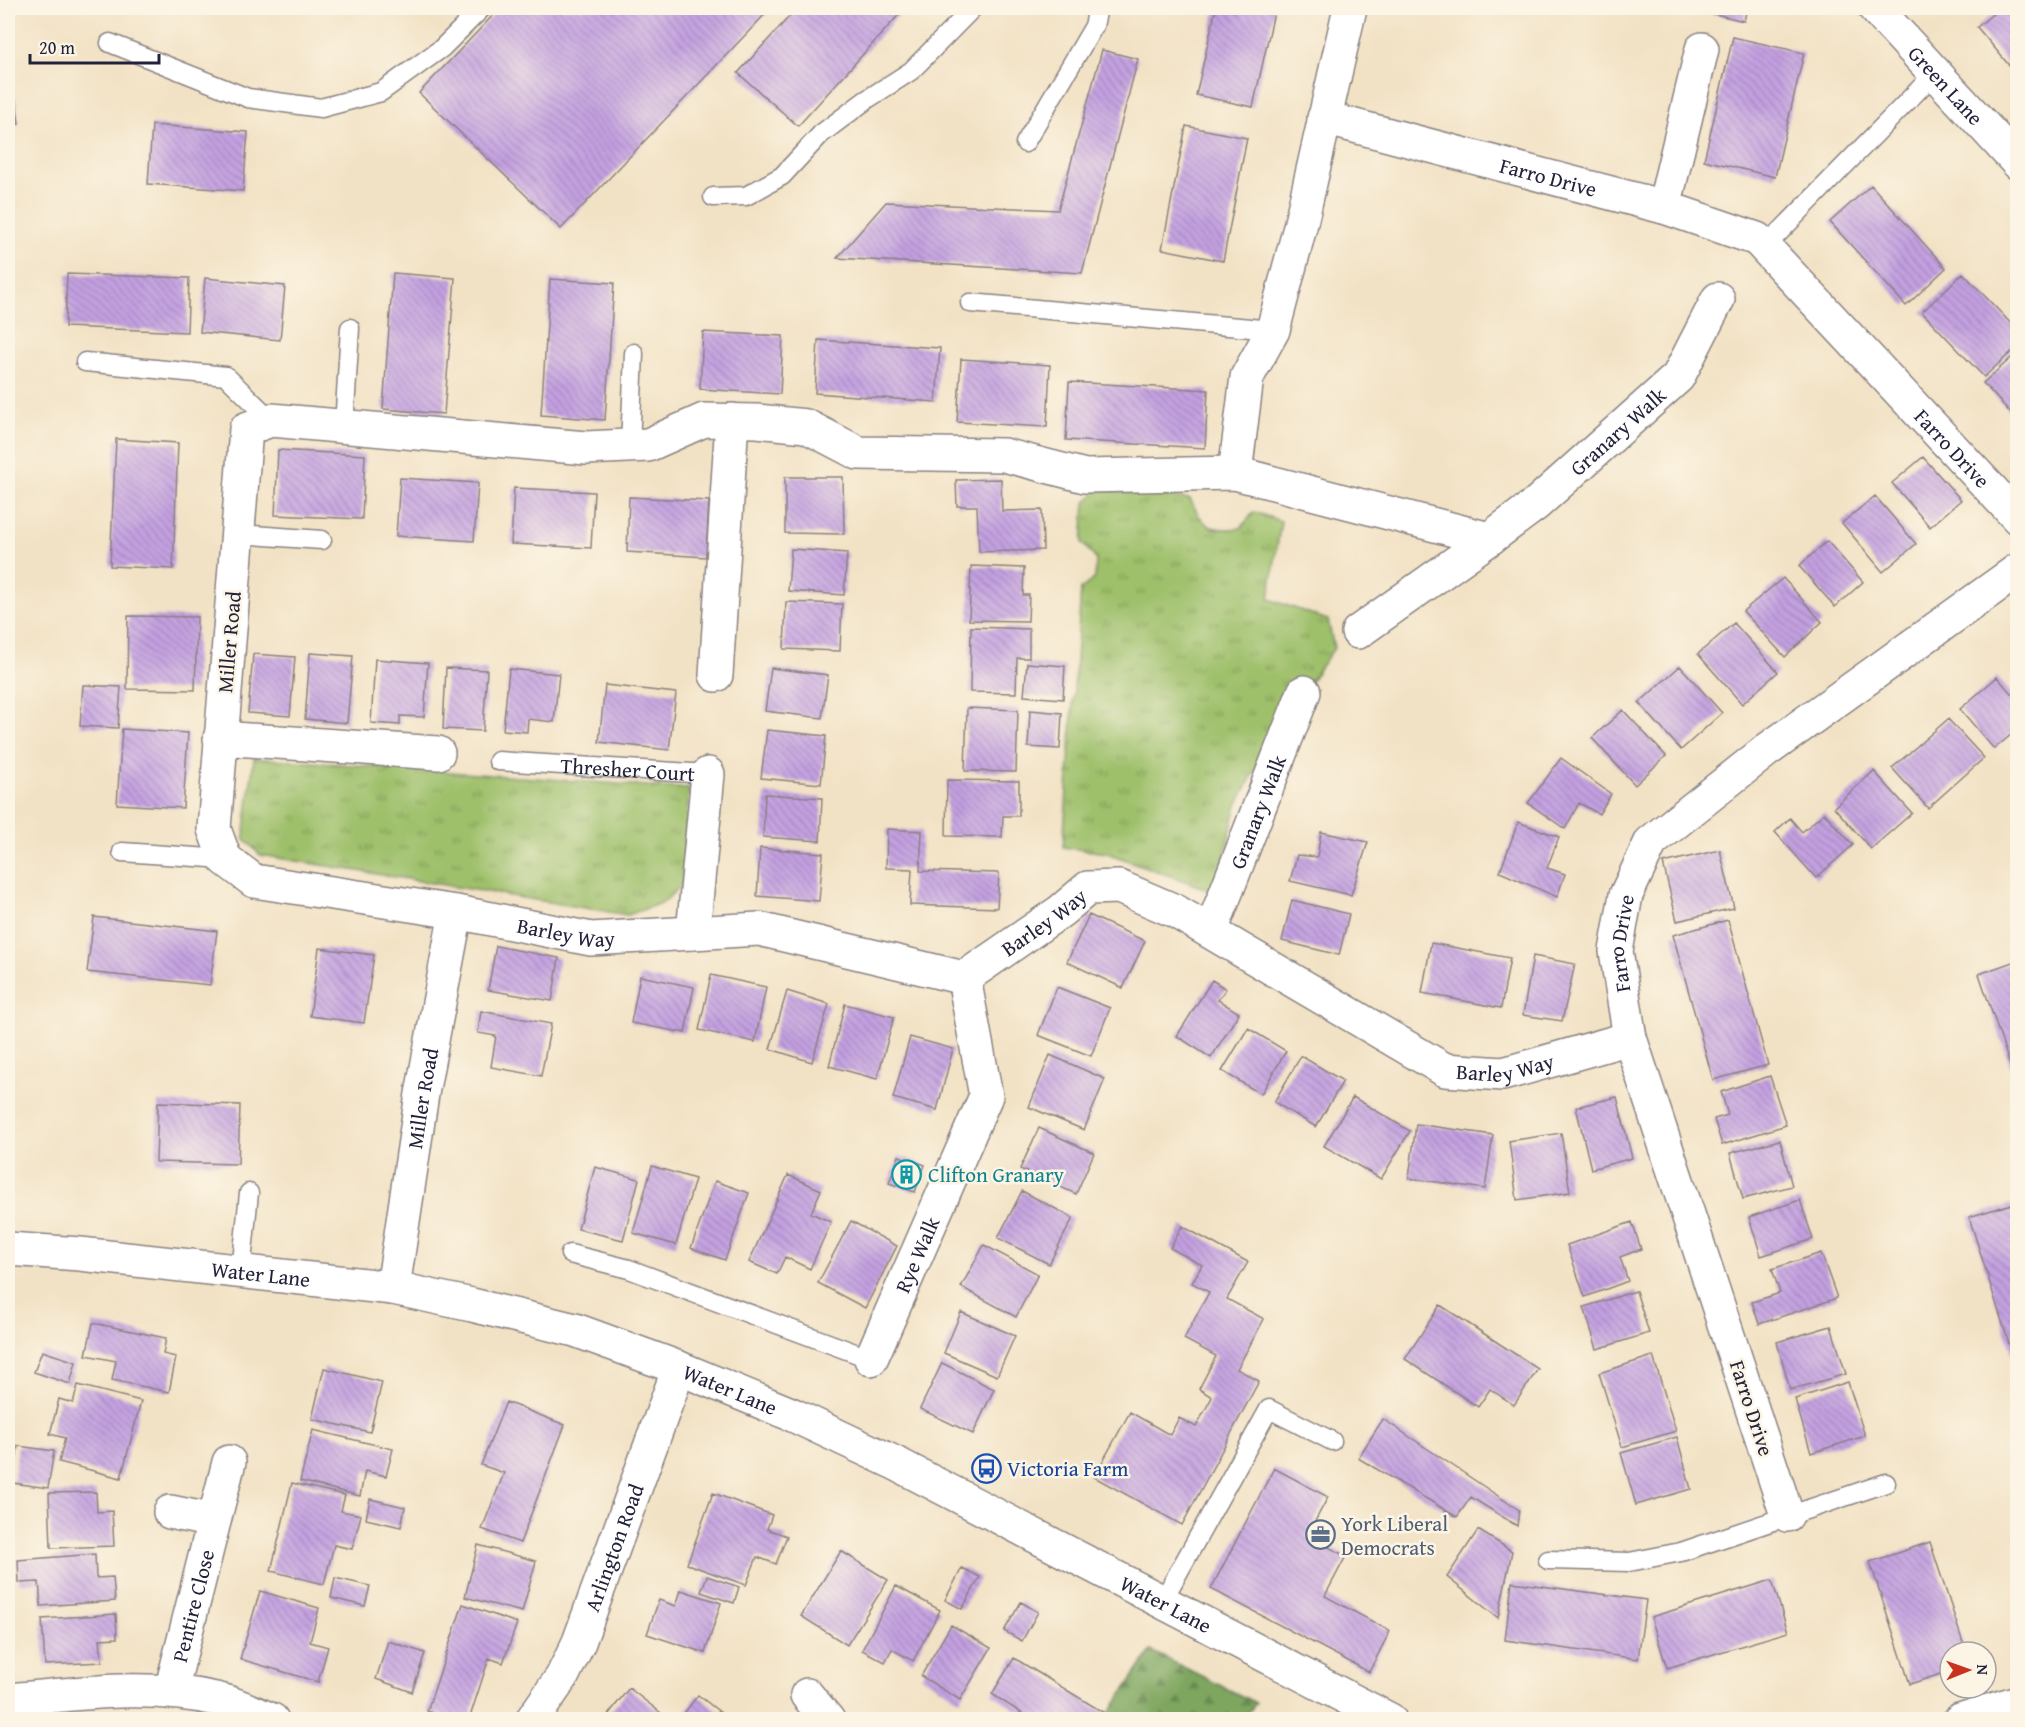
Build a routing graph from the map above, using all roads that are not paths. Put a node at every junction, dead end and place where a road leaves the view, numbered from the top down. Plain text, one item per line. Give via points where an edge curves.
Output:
1 (482, 8) edge
2 (973, 8) edge
3 (1098, 8) edge
4 (1350, 8) edge
5 (1875, 8) edge
6 (110, 43) dead end
7 (1702, 49) dead end
8 (1935, 73) junction
9 (1324, 118) junction
10 (1025, 144) dead end
11 (2018, 163) edge
12 (713, 196) dead end
13 (1664, 207) junction
14 (1765, 247) junction
15 (1718, 299) dead end
16 (970, 303) dead end
17 (350, 327) dead end
18 (1273, 330) junction
19 (634, 353) dead end
20 (85, 362) dead end
21 (271, 420) junction
22 (732, 420) junction
23 (344, 427) junction
24 (630, 446) junction
25 (1236, 472) junction
26 (2018, 518) edge
27 (238, 534) junction
28 (1489, 539) junction
29 (322, 540) dead end
30 (2018, 570) edge
31 (1358, 632) dead end
32 (716, 675) dead end
33 (1304, 692) dead end
34 (220, 738) junction
35 (438, 753) dead end
36 (498, 761) dead end
37 (708, 774) joint
38 (122, 852) dead end
39 (225, 859) junction
40 (456, 912) junction
41 (1211, 931) junction
42 (693, 933) junction
43 (964, 978) junction
44 (1630, 1038) junction
45 (249, 1193) dead end
46 (8, 1249) edge
47 (570, 1254) dead end
48 (241, 1272) junction
49 (393, 1288) junction
50 (871, 1359) joint
51 (679, 1368) junction
52 (1332, 1441) dead end
53 (229, 1462) dead end
54 (1886, 1483) dead end
55 (170, 1512) dead end
56 (1787, 1515) junction
57 (214, 1521) junction
58 (1548, 1560) dead end
59 (1162, 1602) junction
60 (171, 1690) junction
61 (807, 1695) dead end
62 (8, 1700) edge
63 (2018, 1702) edge
64 (544, 1715) edge
65 (272, 1719) edge
66 (828, 1719) edge
67 (1390, 1719) edge
68 (1960, 1719) edge

1 - 6 lane via 442,48 381,92 321,108 248,98
2 - 12 lane via 911,71 821,134 782,176 746,196
3 - 10 lane via 1094,26
4 - 9 street
5 - 8 street, Green Lane
7 - 13 street
8 - 11 street, Green Lane
8 - 14 lane
9 - 13 street, Farro Drive
9 - 18 street
13 - 14 street, Farro Drive via 1757,238
14 - 26 street, Farro Drive
15 - 28 street, Granary Walk via 1678,377 1536,504
16 - 18 lane
17 - 23 lane
18 - 25 street via 1247,377
19 - 24 lane
20 - 21 lane via 226,376
21 - 23 street
21 - 27 street, Miller Road via 246,429
22 - 24 street via 704,420 648,445
22 - 25 street via 806,426 858,453 1004,455 1086,476
22 - 32 street
23 - 24 street via 586,448
25 - 28 street
27 - 29 lane
27 - 34 street, Miller Road
28 - 31 street, Granary Walk
30 - 44 street, Farro Drive via 1767,750 1651,842 1626,895 1616,951
33 - 41 street, Granary Walk
34 - 35 street
34 - 39 street, Miller Road via 214,829
36 - 37 lane, Thresher Court
37 - 42 street, Thresher Court
38 - 39 lane
39 - 40 street via 254,881
40 - 42 street, Barley Way via 591,939
40 - 49 street, Miller Road via 422,1094
41 - 43 street, Barley Way via 1119,887 1088,888
41 - 44 street, Barley Way via 1445,1070 1503,1074
42 - 43 street, Barley Way via 759,929
43 - 50 street, Rye Walk via 986,1096
44 - 56 street, Farro Drive
45 - 48 lane
46 - 48 street, Water Lane
47 - 50 lane via 629,1269
48 - 49 street, Water Lane
49 - 51 street, Water Lane via 574,1330
51 - 59 street, Water Lane via 897,1464
51 - 64 street, Arlington Road via 579,1642
52 - 59 lane via 1269,1409
53 - 57 street, Pentire Close
54 - 56 lane
55 - 57 street, Pentire Close
56 - 58 lane via 1681,1552 1629,1562
57 - 60 street, Pentire Close
59 - 67 street, Water Lane
60 - 62 street via 132,1689
60 - 65 street via 218,1699
61 - 66 street
63 - 68 street

